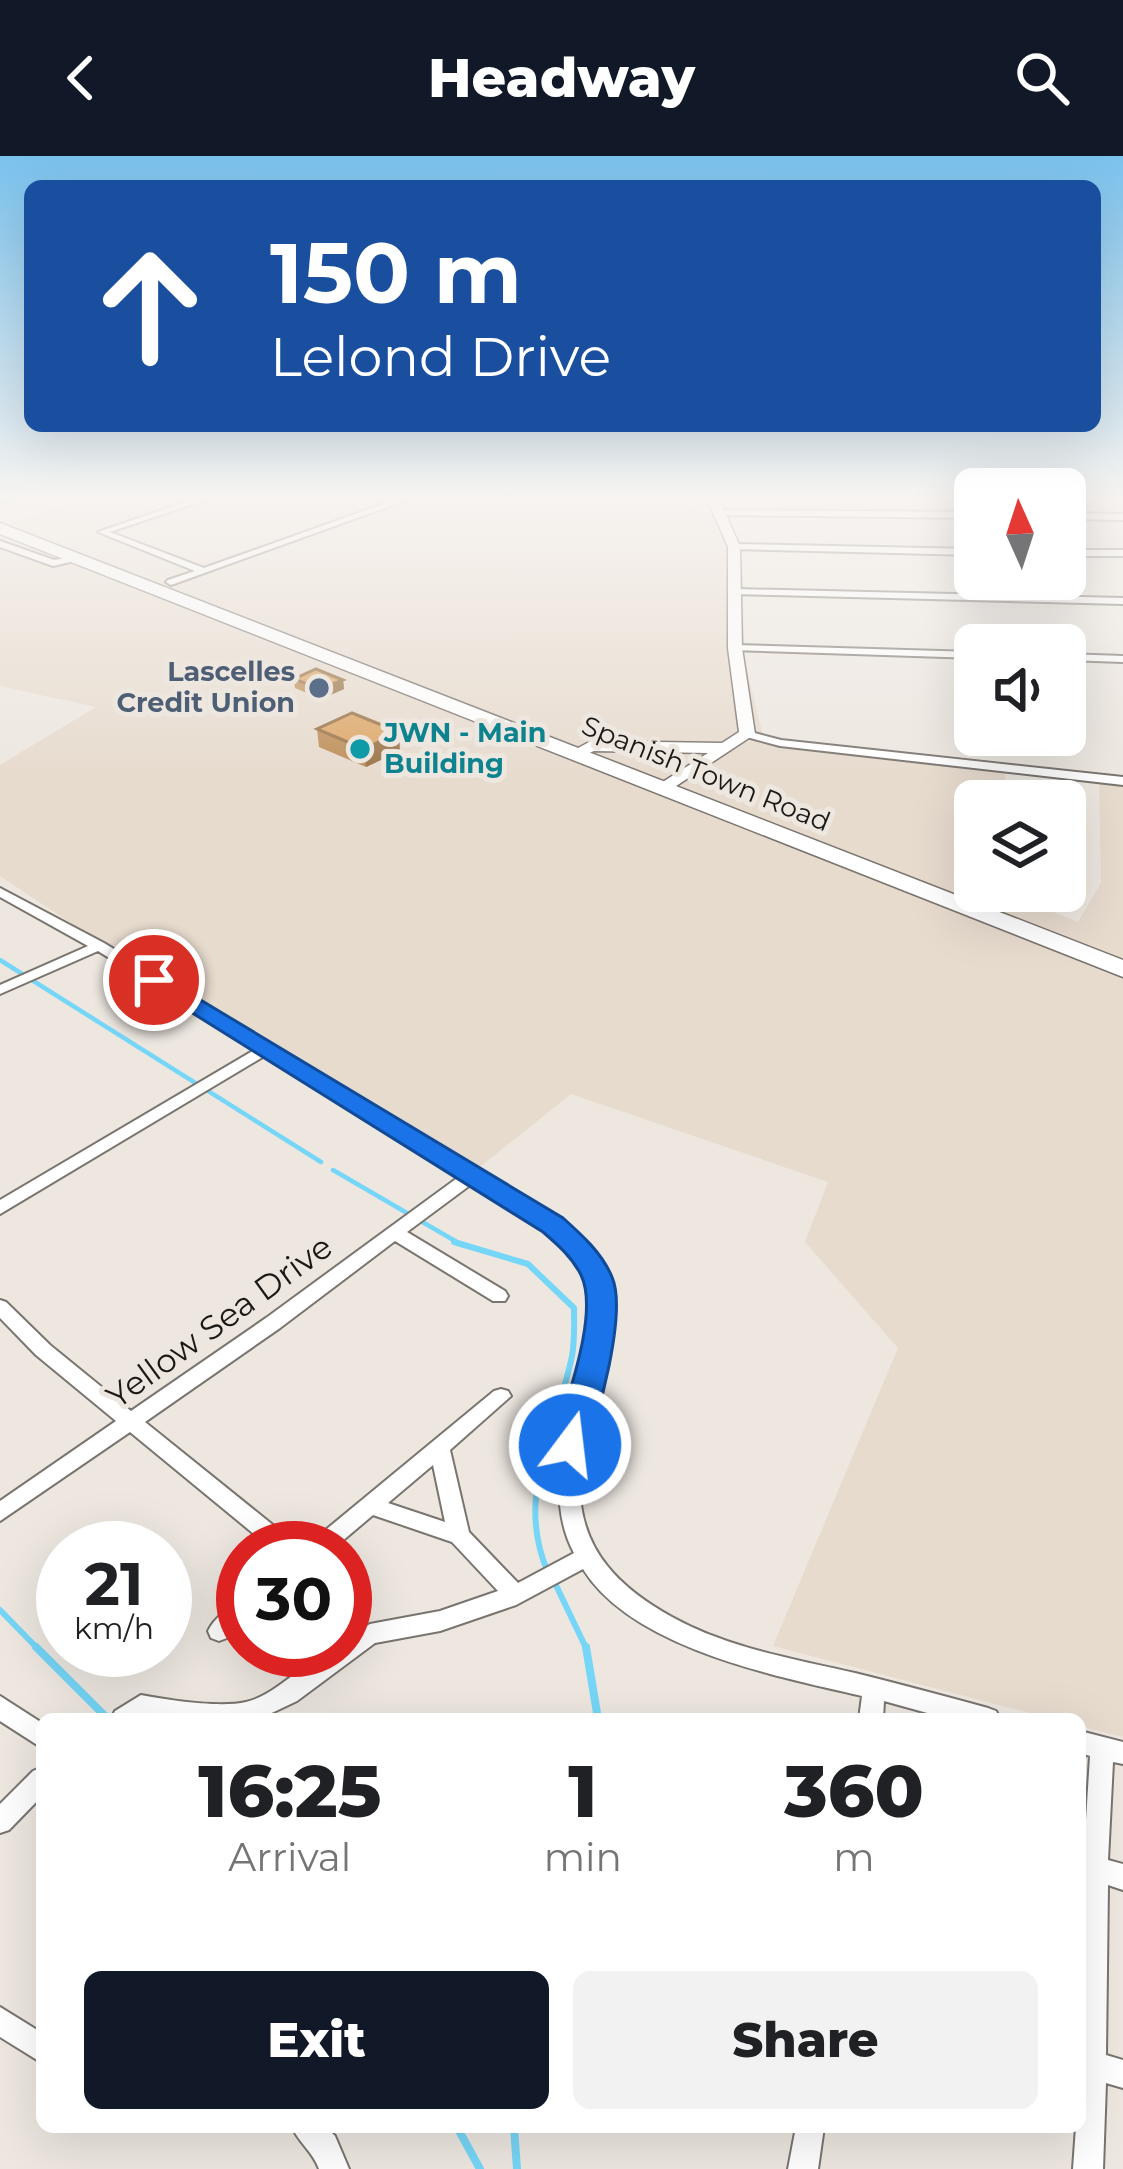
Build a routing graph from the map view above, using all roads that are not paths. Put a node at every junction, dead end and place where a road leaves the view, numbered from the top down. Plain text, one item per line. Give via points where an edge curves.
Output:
1 (166, 590) edge
2 (189, 590) edge
3 (736, 592) joint
4 (954, 597) edge
5 (1076, 600) edge
6 (1123, 601) edge
7 (303, 639) junction
8 (735, 648) junction
9 (954, 654) edge
10 (1086, 657) edge
11 (1123, 658) edge
12 (500, 724) junction
13 (747, 734) junction
14 (728, 748) junction
15 (583, 750) junction
16 (510, 754) dead end
17 (1123, 782) edge
18 (672, 783) junction
19 (856, 846) junction
20 (0, 892) edge
21 (1026, 932) junction
22 (99, 946) junction
23 (1123, 949) edge
24 (1123, 969) edge
25 (5, 988) edge
26 (268, 1048) junction
27 (471, 1176) junction
28 (0, 1208) edge
29 (393, 1232) junction
30 (499, 1296) dead end
31 (0, 1307) edge
32 (501, 1396) dead end
33 (130, 1421) junction
34 (439, 1448) junction
35 (370, 1505) junction
36 (0, 1512) edge
37 (253, 1521) edge
38 (351, 1521) edge
39 (459, 1536) junction
40 (578, 1561) junction
41 (526, 1589) junction
42 (874, 1688) junction
43 (0, 1707) edge
44 (130, 1713) edge
45 (184, 1713) edge
46 (184, 1713) edge
47 (247, 1713) edge
48 (247, 1713) edge
49 (872, 1713) edge
50 (966, 1713) edge
51 (36, 1733) edge
52 (1102, 1748) edge
53 (36, 1785) edge
54 (0, 1821) edge
55 (1086, 1866) edge
56 (1123, 1877) edge
57 (0, 2021) edge
58 (36, 2045) edge
59 (1099, 2067) edge
60 (312, 2133) edge
61 (809, 2133) edge
62 (334, 2169) edge
63 (803, 2169) edge
64 (1088, 2169) edge

1 - 7 highway, Spanish Town Road
2 - 7 highway, Spanish Town Road
3 - 4 street
3 - 8 street
5 - 6 street
7 - 12 highway, Spanish Town Road
7 - 15 highway, Spanish Town Road
8 - 9 street
8 - 13 street
10 - 11 street
12 - 15 highway, Spanish Town Road
12 - 16 highway
13 - 14 street
13 - 17 street
14 - 15 street
14 - 18 street
15 - 18 highway, Spanish Town Road
18 - 19 highway, Spanish Town Road
18 - 21 highway, Spanish Town Road
19 - 21 highway
19 - 23 highway, Spanish Town Road
20 - 22 street
21 - 24 highway, Spanish Town Road
22 - 25 street
22 - 26 street
26 - 27 street
26 - 28 street
27 - 29 street, Yellow Sea Drive
27 - 40 street via 553,1225 599,1280 598,1342 565,1483
29 - 30 street
29 - 33 street, Yellow Sea Drive
31 - 33 street
32 - 34 street
33 - 36 street, Yellow Sea Drive
33 - 37 street
34 - 35 street
34 - 39 street
35 - 38 street
35 - 39 street
39 - 41 street
40 - 41 street
40 - 42 street via 621,1597 692,1637
41 - 47 street via 440,1622 370,1634 289,1694
42 - 49 street
42 - 50 street
43 - 51 street
44 - 46 street via 141,1706
45 - 48 street
52 - 55 street
53 - 54 street
55 - 56 street
55 - 59 street
57 - 58 street
59 - 64 street
60 - 62 street
61 - 63 street

